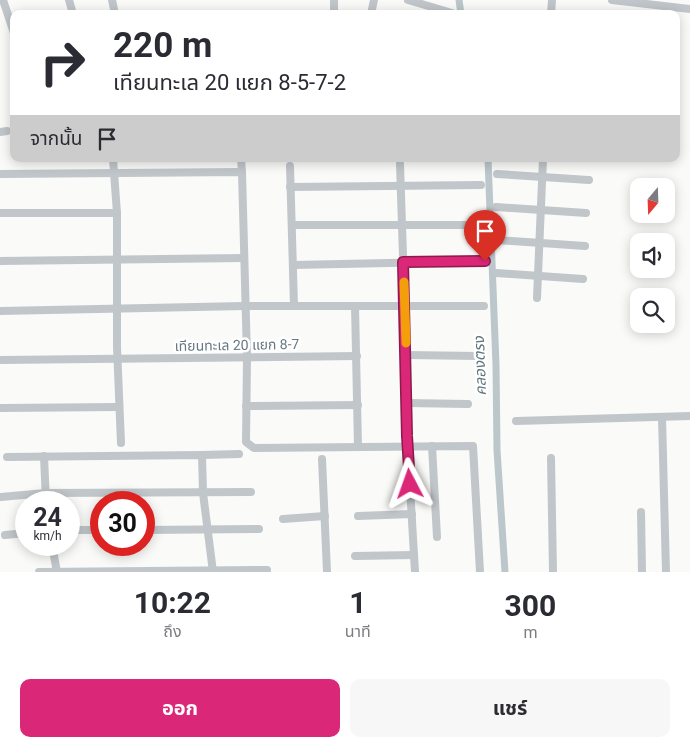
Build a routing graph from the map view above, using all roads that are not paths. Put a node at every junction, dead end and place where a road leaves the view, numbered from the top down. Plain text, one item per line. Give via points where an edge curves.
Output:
1 (3, 0) edge
2 (408, 0) edge
3 (612, 0) edge
4 (690, 9) edge
5 (445, 10) edge
6 (10, 21) edge
7 (114, 162) edge
8 (241, 162) edge
9 (543, 162) edge
10 (400, 164) dead end
11 (290, 166) dead end
12 (116, 173) junction
13 (0, 174) edge
14 (497, 174) dead end
15 (242, 176) junction
16 (542, 176) junction
17 (589, 180) dead end
18 (481, 185) dead end
19 (401, 186) junction
20 (290, 187) junction
21 (496, 207) dead end
22 (540, 210) junction
23 (117, 213) junction
24 (586, 213) dead end
25 (0, 214) edge
26 (293, 225) junction
27 (402, 225) junction
28 (481, 225) dead end
29 (497, 240) dead end
30 (538, 243) junction
31 (585, 246) dead end
32 (243, 258) junction
33 (116, 259) junction
34 (0, 261) edge
35 (485, 261) dead end
36 (403, 262) junction
37 (293, 265) junction
38 (496, 273) dead end
39 (536, 275) junction
40 (582, 279) dead end
41 (537, 298) dead end
42 (244, 306) junction
43 (294, 306) junction
44 (355, 306) junction
45 (405, 306) junction
46 (484, 306) dead end
47 (117, 308) junction
48 (0, 310) edge
49 (406, 355) junction
50 (357, 356) junction
51 (478, 356) dead end
52 (247, 357) junction
53 (0, 360) edge
54 (117, 360) junction
55 (407, 403) junction
56 (468, 404) dead end
57 (358, 405) junction
58 (246, 406) junction
59 (119, 407) junction
60 (2, 408) dead end
61 (690, 416) edge
62 (662, 417) junction
63 (516, 421) dead end
64 (121, 444) dead end
65 (408, 446) junction
66 (432, 446) junction
67 (358, 447) junction
68 (240, 454) dead end
69 (202, 455) junction
70 (44, 456) junction
71 (7, 457) dead end
72 (551, 458) dead end
73 (322, 459) dead end
74 (45, 491) edge
75 (251, 492) dead end
76 (80, 493) edge
77 (203, 493) junction
78 (15, 496) edge
79 (1, 497) dead end
80 (641, 512) dead end
81 (412, 514) junction
82 (325, 516) junction
83 (358, 516) dead end
84 (283, 519) dead end
85 (259, 529) dead end
86 (155, 530) edge
87 (208, 530) junction
88 (15, 534) edge
89 (5, 535) dead end
90 (437, 537) dead end
91 (414, 555) junction
92 (54, 556) edge
93 (355, 556) dead end
94 (213, 570) edge
95 (267, 570) dead end
96 (56, 571) edge
97 (40, 572) edge
98 (327, 572) edge
99 (415, 572) edge
100 (480, 572) edge
101 (553, 572) edge
102 (642, 572) edge
103 (666, 572) edge

1 - 6 street
2 - 5 street
3 - 4 street
7 - 12 street
8 - 15 street
9 - 16 street
10 - 19 street
11 - 20 street
12 - 13 street
12 - 15 street via 184,171
12 - 23 street
14 - 16 street
15 - 32 street
16 - 17 street
16 - 22 street
18 - 19 street
19 - 20 street
19 - 27 street
20 - 26 street
21 - 22 street
22 - 24 street
22 - 30 street
23 - 25 street
23 - 33 street
26 - 27 street
26 - 37 street
27 - 28 street
27 - 36 street
29 - 30 street
30 - 31 street
30 - 39 street
32 - 33 street
32 - 42 street
33 - 34 street
33 - 47 street
35 - 36 street
36 - 37 street
36 - 45 street
37 - 43 street
38 - 39 street
39 - 40 street
39 - 41 street
42 - 43 street
42 - 47 street
42 - 52 street
43 - 44 street
44 - 45 street
44 - 50 street
45 - 46 street
45 - 49 street
47 - 48 street
47 - 54 street
49 - 51 street
49 - 55 street
50 - 52 street, เทียนทะเล 20 แยก 8-7
50 - 57 street
52 - 54 street, เทียนทะเล 20 แยก 8-7
52 - 58 street
53 - 54 street, เทียนทะเล 20 แยก 8-7
54 - 59 street
55 - 56 street
55 - 65 street
57 - 58 street
57 - 67 street
58 - 67 street via 246,442 254,448
59 - 60 street
59 - 64 street
61 - 62 street
62 - 63 street
62 - 103 street
65 - 66 street
65 - 67 street
65 - 81 street
66 - 90 street
66 - 100 street via 471,445 474,449
68 - 69 street
69 - 70 street
69 - 77 street
70 - 71 street
70 - 74 street
72 - 101 street
73 - 82 street
75 - 77 street
76 - 77 street
77 - 87 street
78 - 79 street
80 - 102 street
81 - 83 street
81 - 91 street
82 - 84 street
82 - 98 street
85 - 87 street
86 - 87 street
87 - 94 street
88 - 89 street
91 - 93 street
91 - 99 street
92 - 96 street
94 - 95 street
94 - 96 street
96 - 97 street

